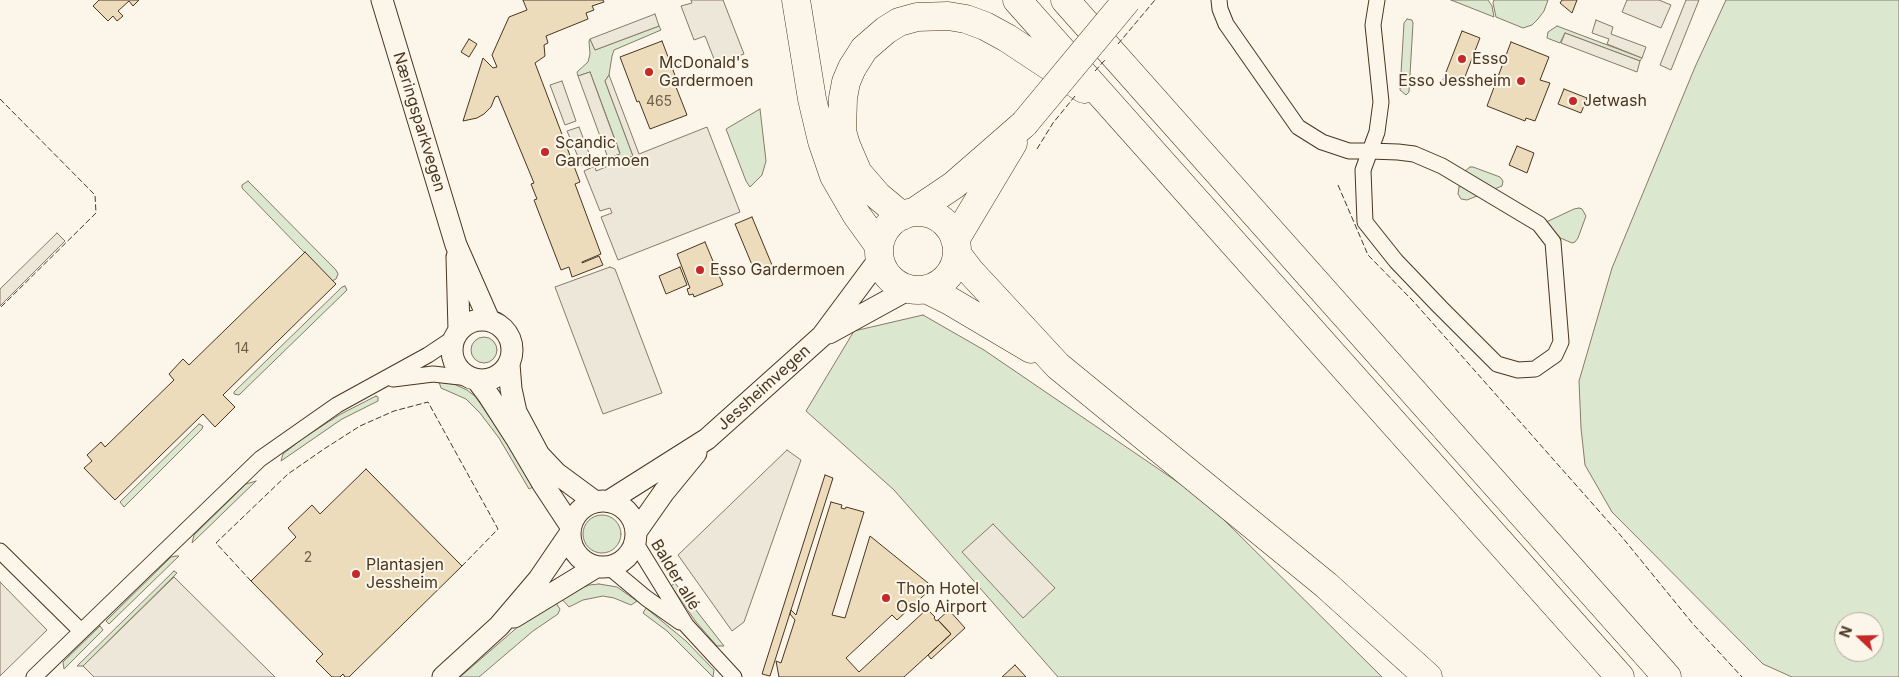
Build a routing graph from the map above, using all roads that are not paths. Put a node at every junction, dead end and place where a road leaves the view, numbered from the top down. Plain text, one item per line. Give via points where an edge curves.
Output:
1 (382, 0) edge
2 (796, 0) edge
3 (1017, 0) edge
4 (1065, 0) edge
5 (1127, 0) edge
6 (1220, 0) edge
7 (1377, 0) edge
8 (1124, 119) junction
9 (1024, 124) junction
10 (1370, 151) junction
11 (908, 214) junction
12 (456, 245) junction
13 (956, 247) junction
14 (880, 252) junction
15 (917, 289) junction
16 (489, 320) junction
17 (457, 333) junction
18 (822, 336) junction
19 (509, 364) junction
20 (1058, 366) junction
21 (473, 379) junction
22 (384, 380) junction
23 (707, 440) junction
24 (602, 501) junction
25 (570, 530) junction
26 (636, 537) junction
27 (0, 550) edge
28 (603, 567) junction
29 (686, 625) junction
30 (499, 626) junction
31 (81, 632) junction
32 (34, 677) edge
33 (443, 677) edge
34 (734, 677) edge
35 (1428, 677) edge
36 (1620, 677) edge
37 (1667, 677) edge

1 - 12 main road, Næringsparkvegen
2 - 14 highway via 822,140 834,176
3 - 8 highway
4 - 37 highway
5 - 9 highway, bridge
6 - 10 street via 1226,24 1298,127 1322,142 1349,151
7 - 10 street via 1373,25 1381,102 1377,132
8 - 11 highway via 1045,63 985,26 948,16 917,17 900,22 874,38 852,68 846,82 842,116 846,145 858,173 878,196
8 - 36 highway
9 - 11 highway via 954,185
9 - 13 highway
10 - 10 street via 1363,170 1365,222 1396,261 1497,364 1518,370 1535,369 1556,355 1561,342 1553,242 1540,224 1442,166 1414,154
11 - 13 highway via 925,213 940,219 951,230
11 - 14 highway via 891,223 883,234
12 - 16 main road, Næringsparkvegen
12 - 17 main road, Næringsparkvegen
13 - 15 highway via 954,266 947,276 938,284
13 - 20 highway via 970,271
14 - 15 highway via 883,268 890,278 898,285
14 - 18 main road, Jessheimvegen
15 - 18 main road, Jessheimvegen
15 - 20 highway via 950,301
16 - 17 main road via 472,321
16 - 19 main road, Næringsparkvegen via 510,337 512,355
17 - 21 main road, Næringsparkvegen via 451,352 453,360 456,367
17 - 22 street via 428,355
18 - 23 main road, Jessheimvegen
19 - 21 main road via 496,378
19 - 24 main road, Næringsparkvegen via 516,412 539,455 556,473
20 - 35 highway via 1312,574
21 - 22 street via 433,374
21 - 25 main road, Næringsparkvegen via 494,403
22 - 31 street via 337,405 260,459
23 - 24 main road, Jessheimvegen
23 - 26 main road, Jessheimvegen via 664,492
24 - 25 main road via 579,510
24 - 26 main road via 625,508 631,515
25 - 28 main road via 570,544 580,559
25 - 30 main road via 539,579
26 - 28 main road via 630,554 620,562
26 - 29 street, Balder allé
27 - 31 street
28 - 29 street, Balder allé
28 - 30 main road
29 - 34 street, Balder allé
30 - 33 main road
31 - 32 street

